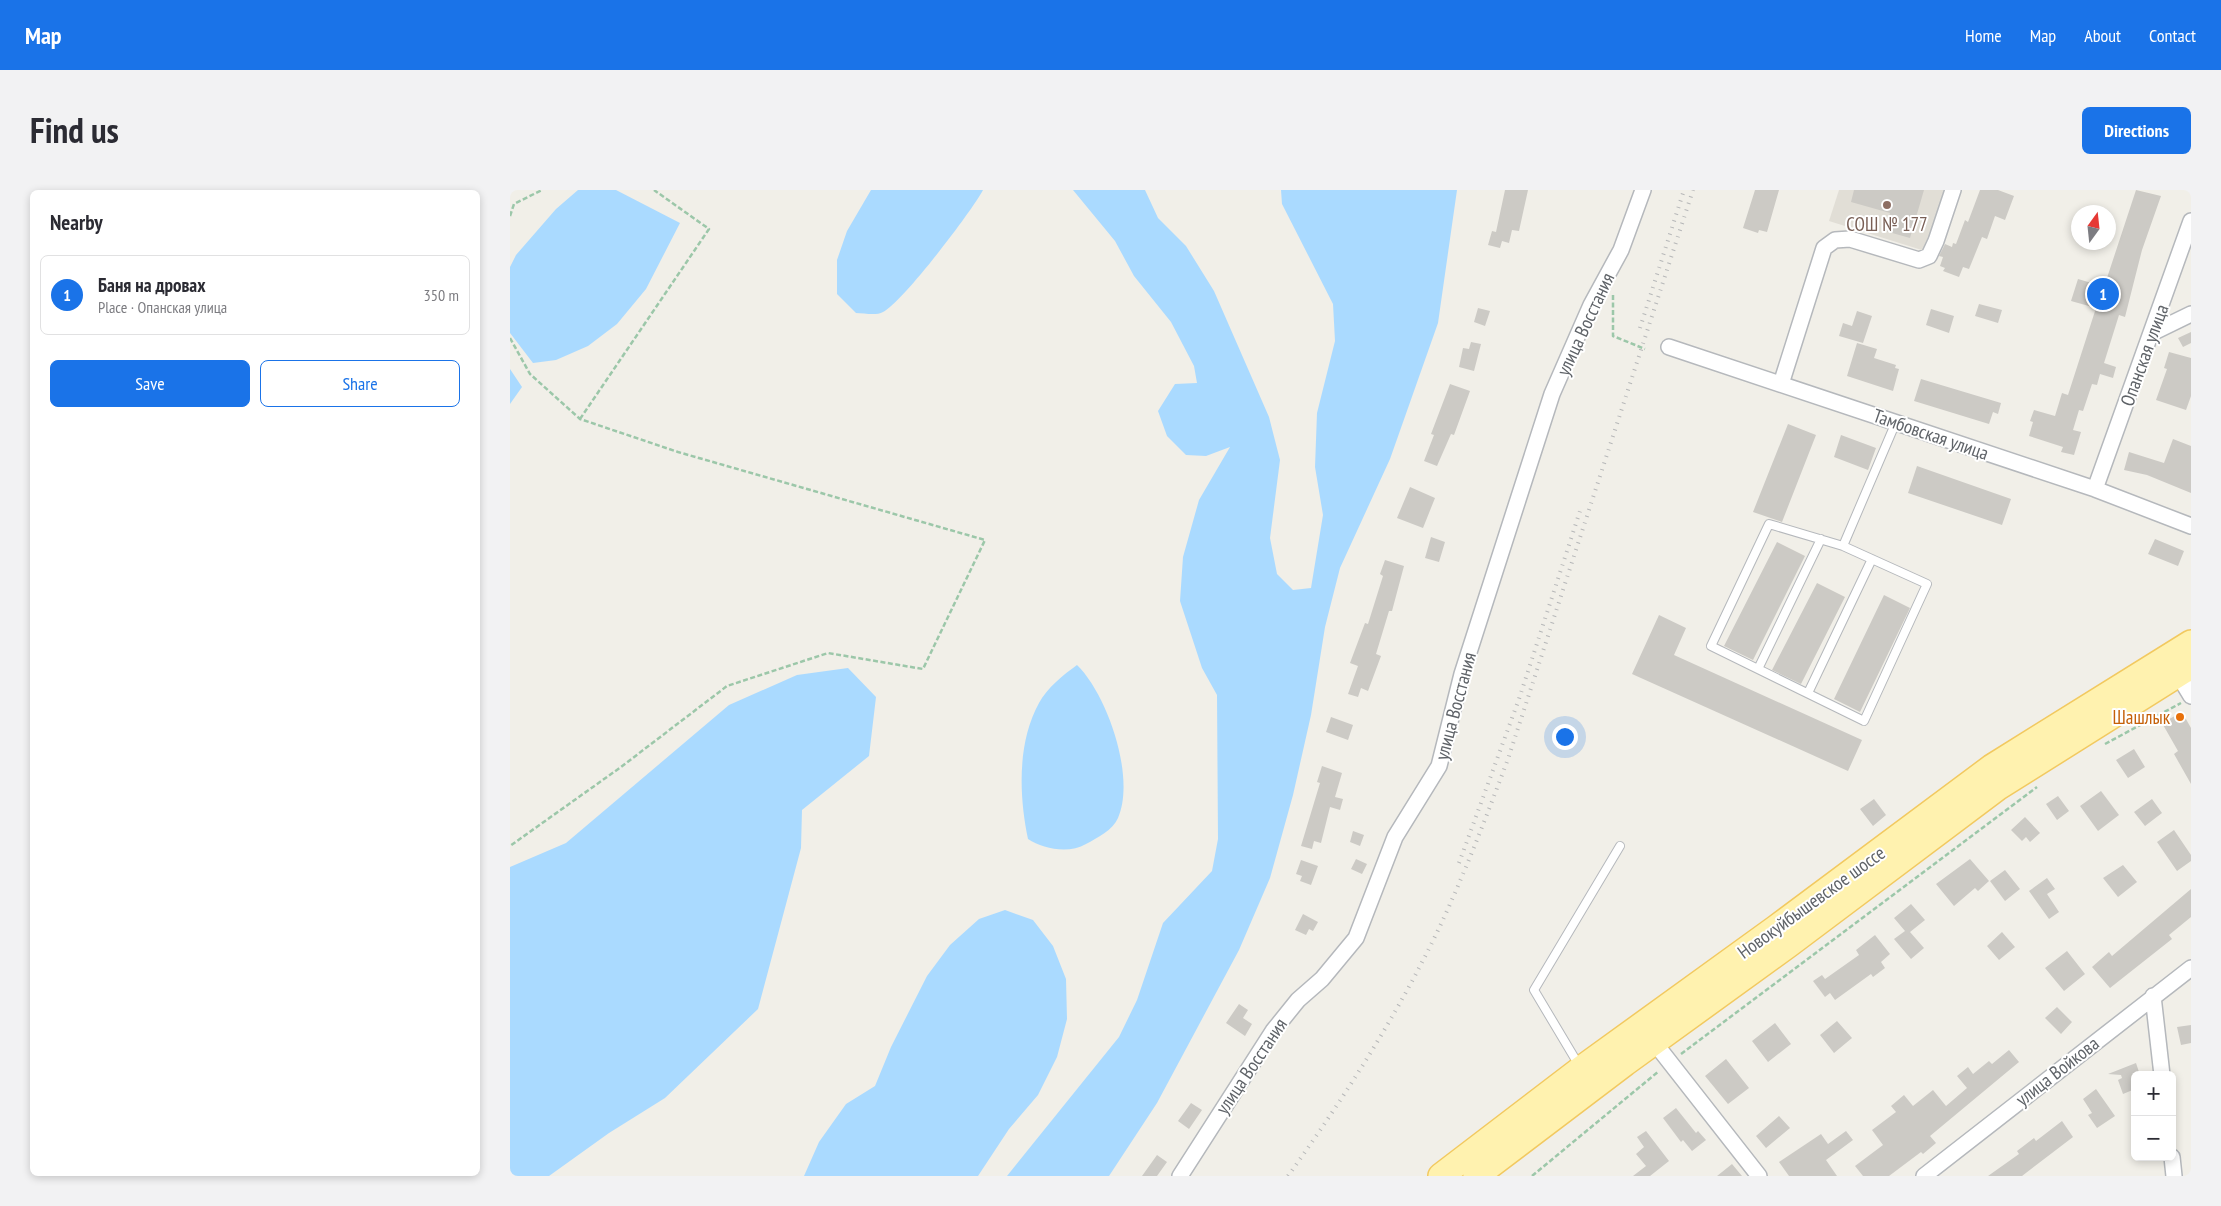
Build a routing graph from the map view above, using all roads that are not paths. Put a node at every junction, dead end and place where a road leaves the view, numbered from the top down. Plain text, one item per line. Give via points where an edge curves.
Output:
1 (1643, 190) edge
2 (1953, 190) edge
3 (2191, 221) edge
4 (2191, 314) edge
5 (2152, 333) junction
6 (1669, 347) dead end
7 (1781, 384) junction
8 (1896, 422) junction
9 (2095, 489) junction
10 (2191, 526) edge
11 (1821, 539) junction
12 (1843, 546) junction
13 (1872, 559) junction
14 (2191, 643) edge
15 (1758, 669) junction
16 (2184, 670) edge
17 (1808, 693) junction
18 (2187, 699) edge
19 (1620, 846) dead end
20 (2191, 968) edge
21 (2153, 996) junction
22 (1654, 1042) junction
23 (1581, 1069) junction
24 (2162, 1071) edge
25 (2172, 1161) edge
26 (1180, 1176) edge
27 (1441, 1176) edge
28 (1476, 1176) edge
29 (1759, 1176) edge
30 (1924, 1176) edge
31 (2174, 1176) edge

1 - 26 street, улица Восстания via 1621,250 1591,305 1552,394 1462,674 1439,766 1395,837 1356,938 1273,1030
2 - 7 street via 1929,256 1919,260 1850,239 1835,240 1824,248
3 - 5 street, Опанская улица
4 - 5 street
5 - 9 street, Опанская улица
6 - 7 street, Тамбовская улица
7 - 8 street, Тамбовская улица
8 - 9 street, Тамбовская улица
8 - 12 lane
9 - 10 street, Тамбовская улица
11 - 12 lane
11 - 15 lane
11 - 15 lane via 1769,524 1711,646
12 - 13 lane
13 - 17 lane
13 - 17 lane via 1927,584 1864,720
14 - 23 main road, Новокуйбышевское шоссе via 1992,767
15 - 17 lane
16 - 18 street
16 - 22 main road, Новокуйбышевское шоссе via 1997,788
19 - 23 lane via 1534,990
20 - 21 street, улица Войкова
21 - 24 street
21 - 30 street, улица Войкова
22 - 28 main road, Новокуйбышевское шоссе
22 - 29 street
23 - 27 main road, Новокуйбышевское шоссе
25 - 31 street

